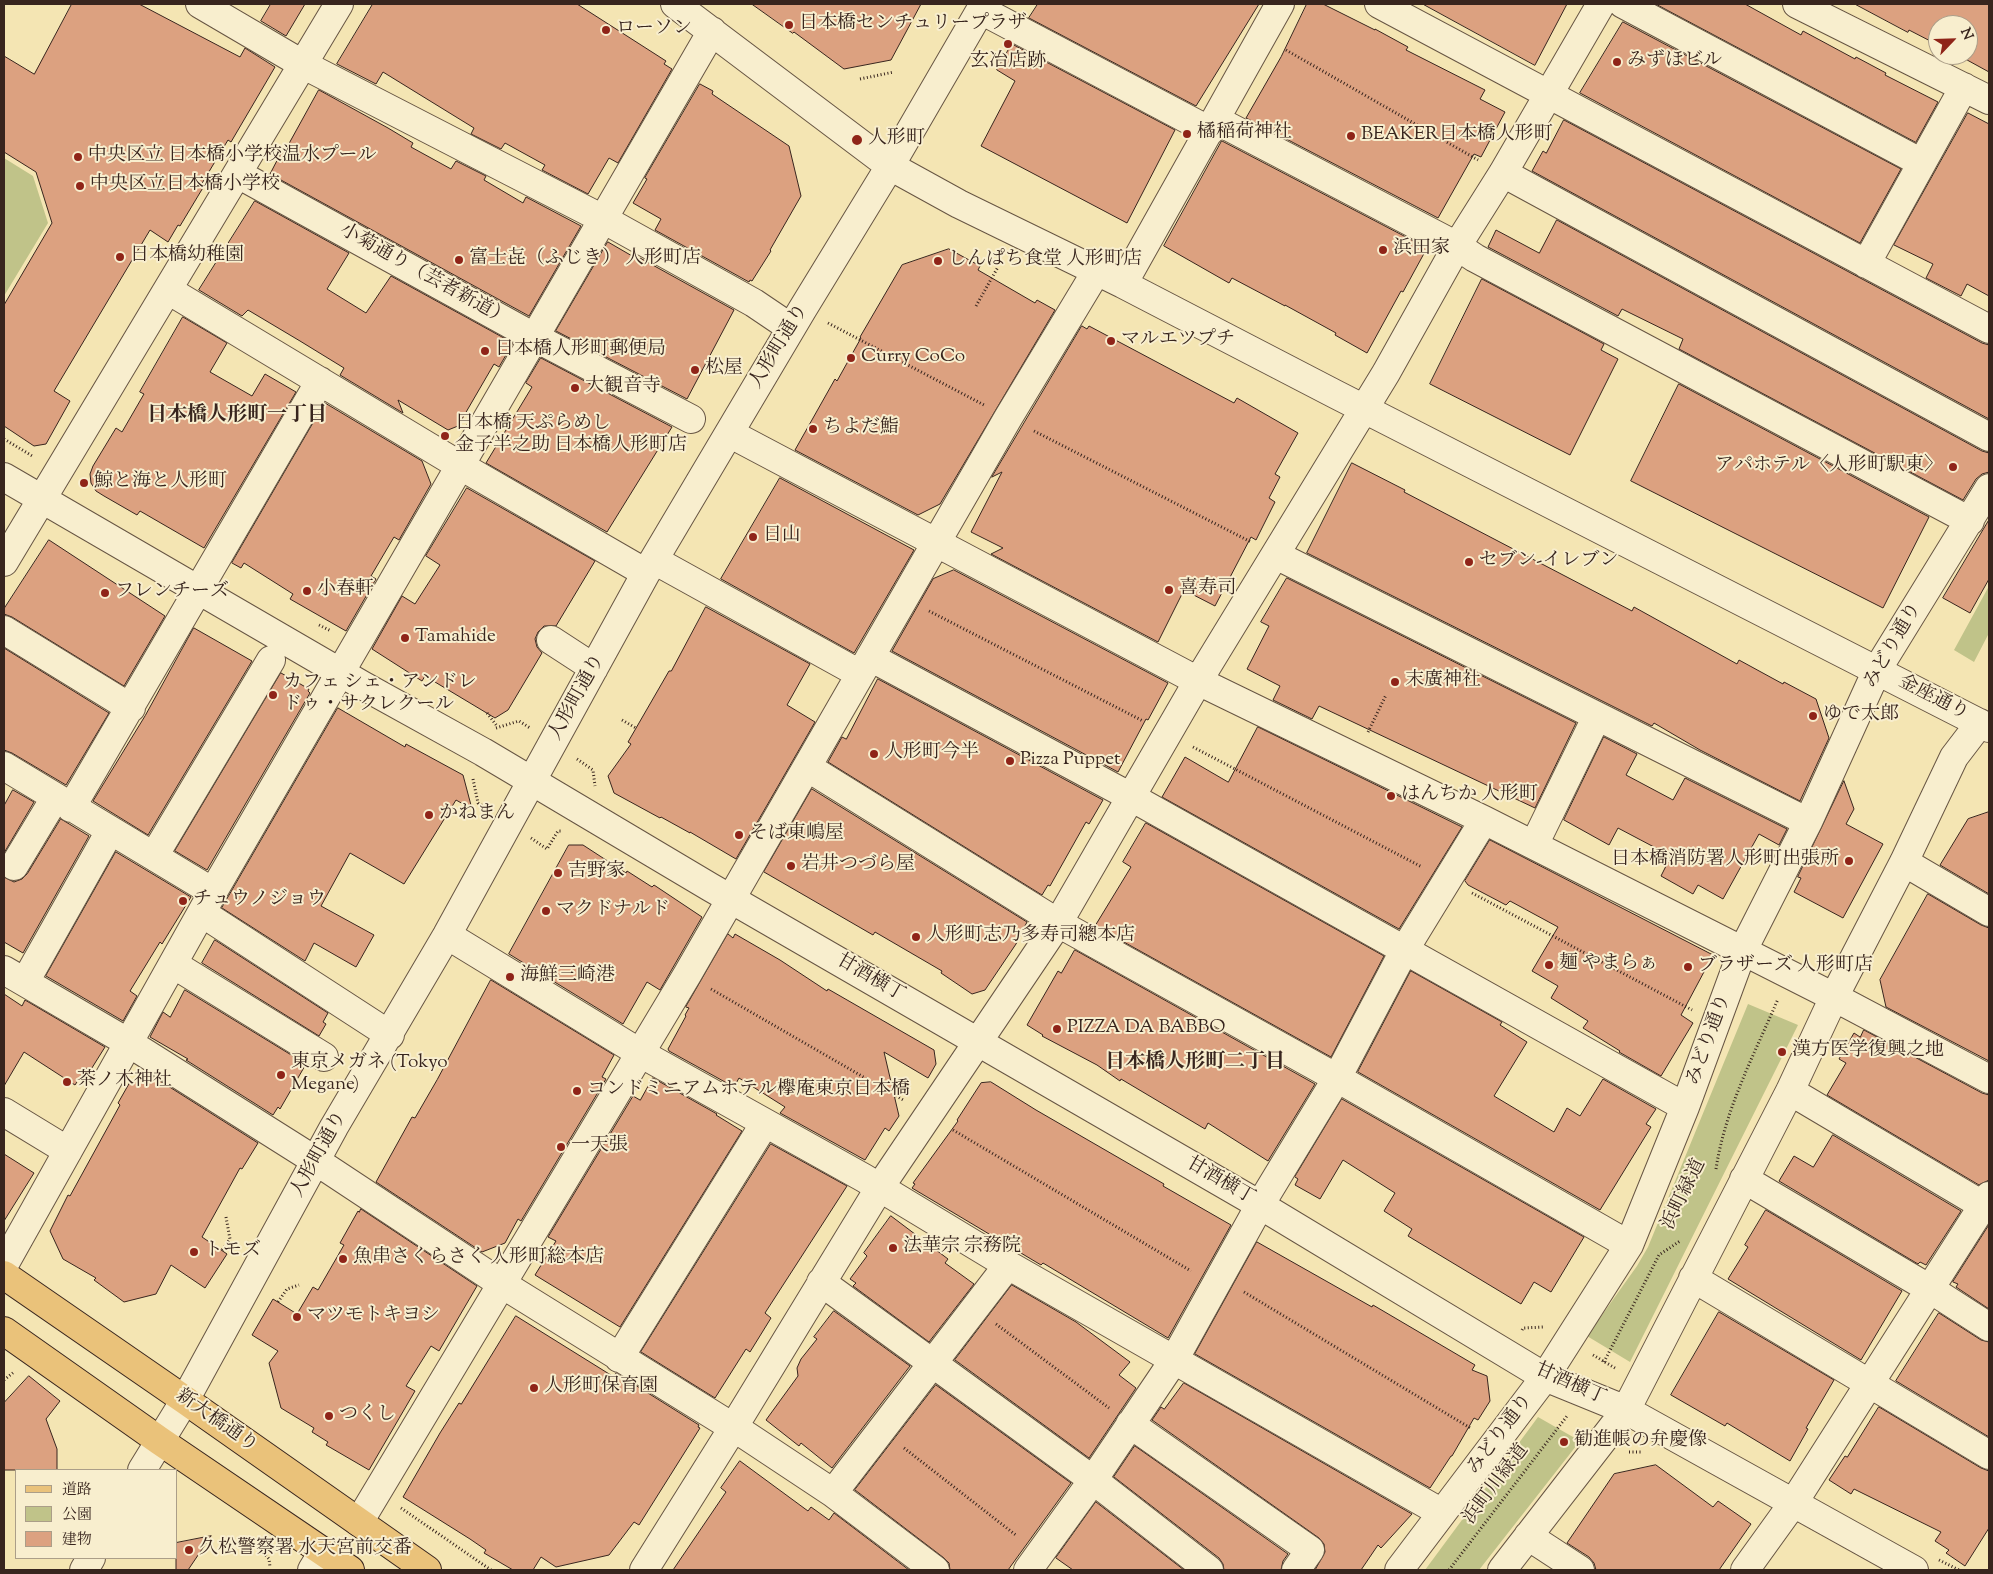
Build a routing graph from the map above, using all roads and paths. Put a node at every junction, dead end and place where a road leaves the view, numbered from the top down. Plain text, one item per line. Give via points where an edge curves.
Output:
1 (200, 4) edge
2 (339, 4) edge
3 (1280, 4) edge
4 (1379, 4) edge
5 (1601, 4) edge
6 (1623, 4) edge
7 (1798, 4) edge
8 (983, 7) edge
9 (697, 14) edge
10 (1262, 36) junction
11 (304, 65) junction
12 (894, 72) dead end
13 (860, 79) dead end
14 (1964, 87) junction
15 (1548, 93) junction
16 (1989, 100) edge
17 (1213, 125) junction
18 (1922, 163) junction
19 (890, 166) junction
20 (1494, 168) junction
21 (238, 174) junction
22 (603, 219) junction
23 (1457, 246) junction
24 (1866, 264) junction
25 (998, 267) dead end
26 (1096, 272) junction
27 (1123, 284) junction
28 (168, 290) junction
29 (976, 306) dead end
30 (797, 319) junction
31 (1989, 329) edge
32 (534, 337) junction
33 (320, 381) junction
34 (1365, 409) junction
35 (1008, 418) junction
36 (691, 419) dead end
37 (729, 433) junction
38 (1989, 437) edge
39 (4, 439) edge
40 (34, 457) dead end
41 (459, 465) junction
42 (4, 477) edge
43 (1989, 488) edge
44 (41, 500) junction
45 (1970, 521) junction
46 (936, 542) junction
47 (1276, 555) junction
48 (4, 562) edge
49 (650, 566) junction
50 (198, 591) junction
51 (4, 630) edge
52 (551, 640) dead end
53 (271, 660) dead end
54 (865, 666) junction
55 (594, 668) junction
56 (1878, 670) junction
57 (341, 672) junction
58 (1198, 681) junction
59 (1386, 695) dead end
60 (131, 708) junction
61 (488, 713) dead end
62 (1596, 716) junction
63 (622, 720) dead end
64 (1985, 725) edge
65 (497, 726) dead end
66 (636, 728) dead end
67 (1356, 758) junction
68 (4, 766) edge
69 (807, 767) junction
70 (532, 782) junction
71 (1131, 797) junction
72 (63, 803) junction
73 (1484, 820) junction
74 (1808, 822) junction
75 (110, 831) junction
76 (1534, 845) junction
77 (154, 856) junction
78 (1904, 862) junction
79 (14, 866) dead end
80 (1447, 880) junction
81 (732, 898) junction
82 (208, 902) junction
83 (1989, 912) edge
84 (1058, 923) junction
85 (447, 935) junction
86 (1406, 949) junction
87 (1742, 952) junction
88 (173, 964) junction
89 (14, 976) edge
90 (1834, 997) junction
91 (1778, 999) dead end
92 (1716, 1023) junction
93 (390, 1035) junction
94 (978, 1042) junction
95 (129, 1044) junction
96 (640, 1052) junction
97 (324, 1057) dead end
98 (1336, 1078) junction
99 (1989, 1079) edge
100 (1790, 1091) junction
101 (1686, 1106) junction
102 (4, 1112) edge
103 (765, 1123) junction
104 (68, 1151) junction
105 (316, 1162) junction
106 (1716, 1170) dead end
107 (1744, 1178) junction
108 (880, 1187) junction
109 (1987, 1204) edge
110 (1260, 1205) junction
111 (226, 1217) dead end
112 (1683, 1239) dead end
113 (1629, 1245) junction
114 (222, 1250) dead end
115 (4, 1265) edge
116 (1008, 1265) junction
117 (4, 1276) edge
118 (1220, 1278) junction
119 (1693, 1278) junction
120 (821, 1282) junction
121 (502, 1284) junction
122 (299, 1285) dead end
123 (1930, 1289) junction
124 (278, 1302) dead end
125 (975, 1309) junction
126 (1989, 1327) edge
127 (4, 1331) edge
128 (619, 1358) junction
129 (1174, 1360) junction
130 (1604, 1362) dead end
131 (933, 1364) junction
132 (1545, 1377) junction
133 (1870, 1383) junction
134 (186, 1400) junction
135 (1626, 1410) junction
136 (1567, 1416) dead end
137 (1130, 1424) junction
138 (733, 1428) junction
139 (882, 1430) junction
140 (160, 1441) junction
141 (1495, 1443) junction
142 (1989, 1454) edge
143 (143, 1469) edge
144 (1093, 1480) junction
145 (378, 1492) junction
146 (833, 1493) junction
147 (1794, 1502) junction
148 (1442, 1513) junction
149 (359, 1522) junction
150 (1528, 1536) junction
151 (262, 1550) dead end
152 (90, 1559) edge
153 (318, 1561) edge
154 (1034, 1562) edge
155 (270, 1567) dead end
156 (84, 1570) edge
157 (350, 1570) edge
158 (426, 1570) edge
159 (491, 1570) edge
160 (644, 1570) edge
161 (935, 1570) edge
162 (1209, 1570) edge
163 (1296, 1570) edge
164 (1399, 1570) edge
165 (1450, 1570) edge
166 (1502, 1570) edge
167 (1580, 1570) edge
168 (1745, 1570) edge
169 (1914, 1570) edge

1 - 11 street
2 - 11 street
3 - 10 street
4 - 15 street
5 - 15 street
6 - 18 street
7 - 14 street
8 - 17 street
8 - 19 street, 人形町通り
9 - 19 street, 金座通り
9 - 22 street
10 - 17 street
10 - 20 path
11 - 21 street
11 - 22 street
12 - 13 path
14 - 16 street
14 - 18 street
15 - 20 street
15 - 24 street
17 - 23 street
17 - 27 street
18 - 24 street
19 - 26 street, 金座通り via 958,204
19 - 30 street, 人形町通り
20 - 23 street
20 - 38 street
21 - 28 street
21 - 32 street, 小菊通り（芸者新道）
22 - 30 street via 754,303
22 - 32 street
23 - 34 street
23 - 45 street
24 - 31 street
25 - 29 path
26 - 27 street, 金座通り
26 - 35 street
27 - 34 street, 金座通り
28 - 33 street
28 - 44 street
30 - 35 path
30 - 37 street, 人形町通り
32 - 36 street, 小菊通り（芸者新道）
32 - 41 street
33 - 41 street
33 - 50 street
34 - 47 street
34 - 56 street, 金座通り
35 - 46 street
35 - 47 path
37 - 46 street
37 - 49 street, 人形町通り
39 - 40 path
41 - 49 street
41 - 57 street
42 - 44 street, 甘酒横丁
43 - 45 street, みどり通り
44 - 48 street
44 - 50 street, 甘酒横丁
45 - 56 street, みどり通り
46 - 54 street
46 - 58 street
47 - 58 street
47 - 62 street
49 - 54 street
49 - 55 street, 人形町通り
50 - 57 street, 甘酒横丁
50 - 60 street
51 - 60 street
52 - 55 street
53 - 77 street
54 - 69 street
54 - 71 street
55 - 70 street, 人形町通り
56 - 64 street, 金座通り
56 - 74 street, みどり通り
57 - 70 street, 甘酒横丁
57 - 82 street
58 - 67 street
58 - 71 street
59 - 67 path
60 - 72 street
61 - 65 path
62 - 74 street
62 - 76 street
63 - 66 path
64 - 78 street via 1954,757
67 - 73 street
68 - 72 street
69 - 81 street
69 - 84 street
70 - 81 street, 甘酒横丁
70 - 85 street, 人形町通り
71 - 84 street
71 - 86 street
72 - 75 street
72 - 79 street
73 - 76 street
73 - 80 street
74 - 87 street, みどり通り
75 - 77 street
75 - 89 street
76 - 87 street
77 - 82 street
78 - 83 street
78 - 90 street
80 - 86 street
80 - 92 path
81 - 94 street, 甘酒横丁
81 - 96 street
82 - 88 street
82 - 93 street
84 - 94 street
84 - 98 street
85 - 93 street, 人形町通り
85 - 96 street
86 - 98 street
86 - 101 street
87 - 90 street
87 - 92 street, みどり通り
88 - 95 street
88 - 97 street
89 - 95 street
90 - 99 street
90 - 100 street
91 - 106 path, 浜町緑道 via 1730,1111
92 - 101 street, みどり通り
93 - 105 street, 人形町通り
94 - 108 street
94 - 110 street, 甘酒横丁
95 - 104 street
95 - 105 street
96 - 103 street
96 - 121 street
98 - 110 street
98 - 113 street
100 - 107 street
100 - 109 street
101 - 113 street, みどり通り
102 - 104 street
103 - 108 street
103 - 128 street
104 - 115 street
105 - 121 street
105 - 134 street, 人形町通り
107 - 119 street
107 - 123 street
108 - 116 street
108 - 120 street
109 - 123 street
110 - 118 street
110 - 132 street, 甘酒横丁
111 - 114 path via 230,1240
112 - 130 path, 浜町緑道 via 1659,1255
113 - 132 street, みどり通り
116 - 125 street
116 - 129 street
117 - 134 main road, 新大橋通り
118 - 129 street
118 - 141 path
119 - 133 street
119 - 135 street
120 - 131 street
120 - 138 street
121 - 128 street
121 - 145 street
122 - 124 path via 287,1289
123 - 126 street
123 - 133 street
125 - 131 street
125 - 137 path
127 - 140 main road
128 - 138 street
129 - 137 street
129 - 148 street
131 - 139 street
131 - 144 street
132 - 135 street, 甘酒横丁
132 - 141 street, みどり通り
133 - 142 street
133 - 147 street
134 - 140 street, 人形町通り
134 - 149 main road, 新大橋通り
135 - 147 street, 甘酒横丁
135 - 150 street
136 - 165 path, 浜町川緑道
137 - 144 street
137 - 163 street via 1310,1550
138 - 146 street
138 - 160 street
139 - 146 street
139 - 154 path
140 - 143 street, 人形町通り
140 - 153 main road
141 - 148 street, みどり通り
144 - 154 street
144 - 162 street
145 - 149 street
145 - 159 path
146 - 161 street
147 - 168 street
147 - 169 street, 甘酒横丁
148 - 164 street, みどり通り
149 - 158 main road, 新大橋通り
150 - 166 street
150 - 167 street
151 - 155 path via 270,1559
152 - 156 street
153 - 157 main road

